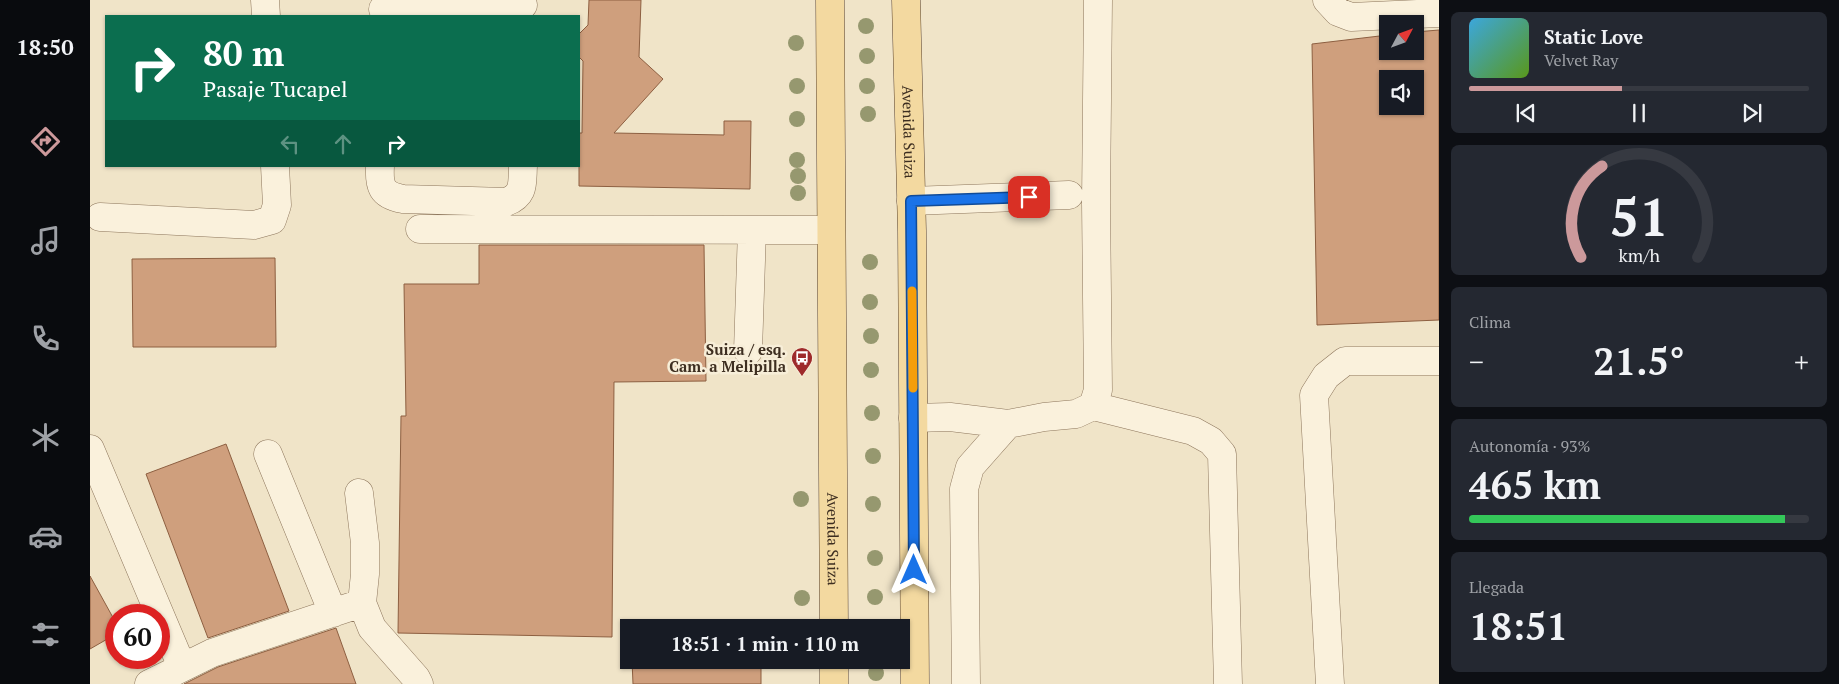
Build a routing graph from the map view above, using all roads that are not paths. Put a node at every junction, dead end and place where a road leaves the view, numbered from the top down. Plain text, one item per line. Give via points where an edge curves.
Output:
1 (265, 0) edge
2 (830, 0) edge
3 (906, 0) edge
4 (1098, 0) edge
5 (1327, 0) edge
6 (522, 7) edge
7 (383, 8) edge
8 (1439, 13) edge
9 (266, 15) edge
10 (275, 167) edge
11 (380, 167) edge
12 (523, 167) edge
13 (1069, 195) dead end
14 (911, 201) junction
15 (100, 217) dead end
16 (420, 229) dead end
17 (752, 230) junction
18 (831, 230) junction
19 (748, 350) dead end
20 (1439, 361) edge
21 (1093, 406) junction
22 (913, 418) junction
23 (1008, 424) junction
24 (90, 449) edge
25 (268, 454) dead end
26 (359, 493) dead end
27 (362, 603) junction
28 (333, 613) junction
29 (834, 619) edge
30 (182, 667) junction
31 (834, 669) edge
32 (149, 684) edge
33 (419, 684) edge
34 (834, 684) edge
35 (916, 684) edge
36 (966, 684) edge
37 (1228, 684) edge
38 (1330, 684) edge

1 - 9 lane
2 - 18 main road, Avenida Suiza
3 - 14 main road, Avenida Suiza
4 - 21 lane via 1098,390
5 - 8 lane via 1338,12 1351,17
6 - 7 lane
10 - 15 lane via 277,205 272,220 254,225
11 - 12 lane via 379,182 392,197 506,202 520,192
13 - 14 lane
14 - 22 main road, Avenida Suiza
16 - 17 lane
17 - 18 lane
17 - 19 lane
18 - 29 main road, Avenida Suiza
20 - 38 lane via 1345,361 1326,376 1314,395
21 - 23 lane via 1076,414
21 - 37 lane via 1193,431 1211,441 1222,454
22 - 23 lane via 950,417
22 - 35 main road, Avenida Suiza
23 - 36 lane via 970,467 964,489
24 - 30 lane
25 - 28 lane
26 - 27 lane via 365,543
27 - 28 lane
27 - 33 lane via 372,628
28 - 30 lane via 212,653
30 - 32 lane
31 - 34 main road

